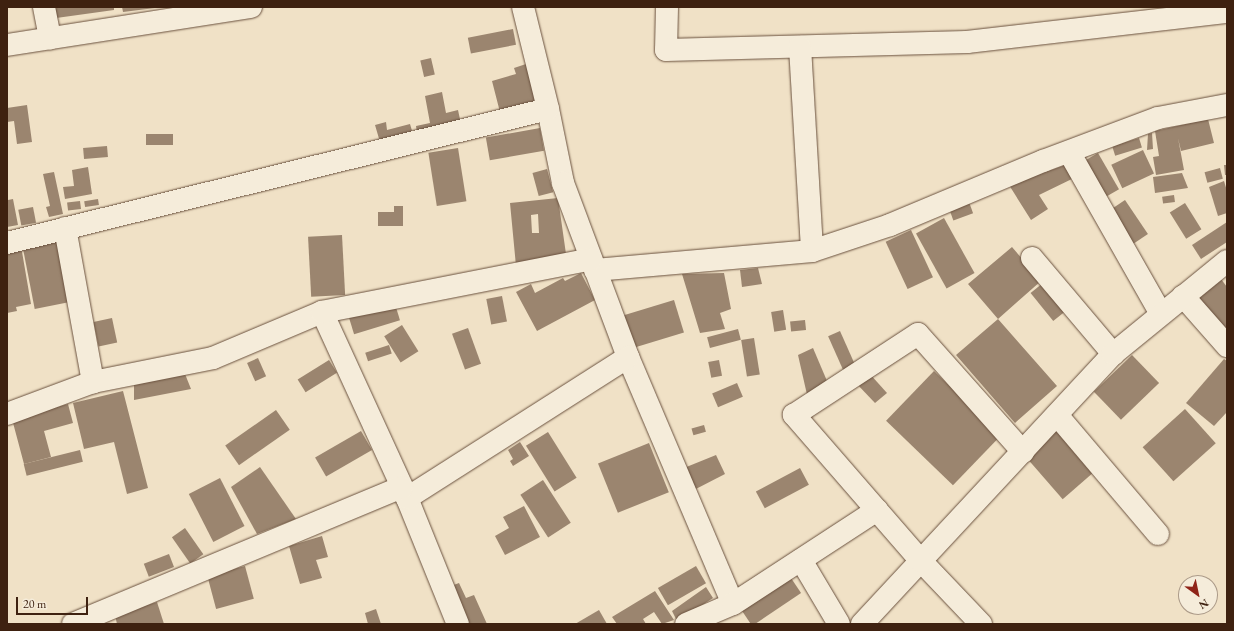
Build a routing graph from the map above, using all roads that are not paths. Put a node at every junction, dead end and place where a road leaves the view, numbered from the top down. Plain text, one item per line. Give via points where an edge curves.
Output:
1 (44, 7) edge
2 (251, 7) edge
3 (523, 7) edge
4 (667, 7) edge
5 (1227, 12) edge
6 (50, 38) junction
7 (7, 45) edge
8 (800, 47) junction
9 (1227, 105) edge
10 (548, 109) junction
11 (1069, 152) junction
12 (65, 228) junction
13 (7, 243) edge
14 (812, 251) junction
15 (1032, 258) dead end
16 (1227, 262) edge
17 (593, 265) junction
18 (1183, 296) junction
19 (322, 312) junction
20 (1161, 314) junction
21 (1227, 346) edge
22 (1113, 354) junction
23 (628, 357) junction
24 (93, 382) junction
25 (7, 414) edge
26 (1057, 415) junction
27 (1023, 452) junction
28 (404, 493) junction
29 (877, 510) junction
30 (1158, 534) dead end
31 (801, 560) junction
32 (922, 561) junction
33 (733, 604) junction
34 (979, 623) edge
35 (73, 624) edge
36 (458, 624) edge
37 (686, 624) edge
38 (839, 624) edge
39 (862, 624) edge

1 - 6 street
2 - 6 street
3 - 10 street
4 - 8 street via 666,50
5 - 8 street via 967,42
6 - 7 street
8 - 14 street
9 - 11 street via 1158,118
10 - 12 street
10 - 17 street via 563,183
11 - 14 street via 890,225
11 - 20 street
12 - 13 street
12 - 24 street
14 - 17 street
15 - 22 street
16 - 18 street
17 - 19 street
17 - 23 street
18 - 20 street
18 - 21 street
19 - 24 street via 213,358
19 - 28 street
20 - 22 street
22 - 26 street
23 - 28 street
23 - 33 street
24 - 25 street
26 - 27 street
26 - 30 street
27 - 29 street via 918,334 794,415
27 - 32 street
28 - 35 street
28 - 36 street
29 - 31 street
29 - 32 street
31 - 33 street
31 - 38 street
32 - 34 street
32 - 39 street
33 - 37 street

